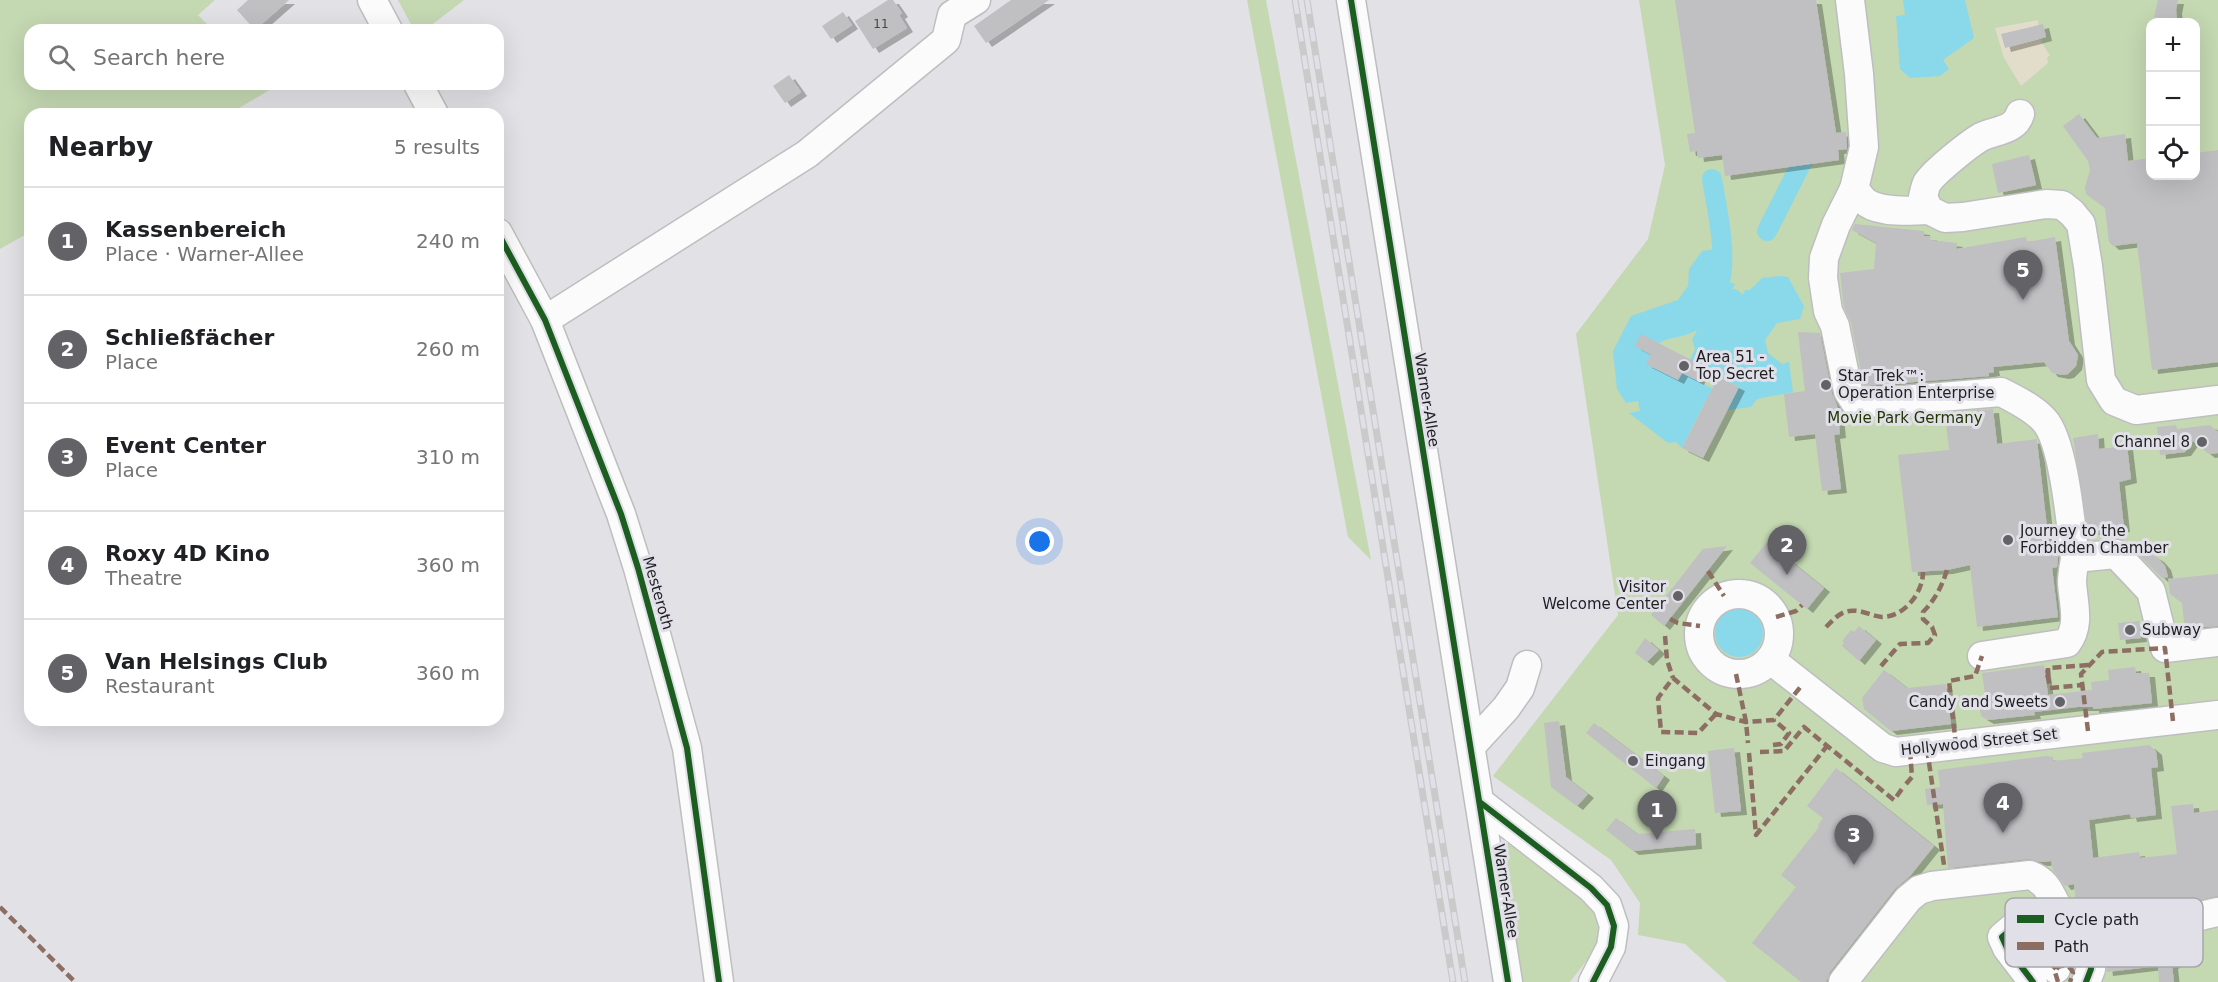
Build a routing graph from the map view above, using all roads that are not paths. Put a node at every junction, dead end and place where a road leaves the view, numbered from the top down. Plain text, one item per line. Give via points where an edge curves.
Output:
1 (372, 0) edge
2 (975, 0) edge
3 (1351, 0) edge
4 (1850, 0) edge
5 (947, 8) edge
6 (385, 24) edge
7 (421, 90) edge
8 (431, 108) edge
9 (2020, 114) dead end
10 (1854, 189) junction
11 (1929, 210) junction
12 (504, 244) edge
13 (545, 320) junction
14 (2218, 400) edge
15 (2075, 558) junction
16 (2218, 642) edge
17 (1982, 656) dead end
18 (1771, 660) dead end
19 (1527, 665) dead end
20 (2218, 715) edge
21 (1471, 746) junction
22 (1480, 803) junction
23 (2053, 898) edge
24 (2218, 912) edge
25 (2203, 915) edge
26 (719, 982) edge
27 (1508, 982) edge
28 (1593, 982) edge
29 (1843, 982) edge

1 - 6 street
2 - 5 street
3 - 21 street, Warner-Allee
4 - 10 street via 1864,147
5 - 13 street via 946,40 807,154
7 - 8 street
9 - 11 street via 2010,127 1982,137 1927,183 1923,197
10 - 11 street via 1872,205 1906,212
10 - 15 street via 1824,258 1823,278 1848,391 1855,402 1868,404 2001,392 2045,420 2058,447
11 - 14 street via 1945,218 2062,205 2081,224 2101,380 2114,401 2136,410
12 - 13 street, Mesteroth
13 - 26 street, Mesteroth via 621,514 654,621 687,748
15 - 16 street via 2116,554 2151,591 2165,648
15 - 17 street via 2072,580 2076,624 2067,643
18 - 20 street, Hollywood Street Set via 1883,748 1896,752
19 - 21 street via 1520,688
21 - 22 street, Warner-Allee
22 - 27 street, Warner-Allee
22 - 28 street, Warner-Allee via 1591,888 1607,905 1614,926 1611,947
23 - 29 street via 2048,887 2030,875 1932,885 1919,890
24 - 25 street

